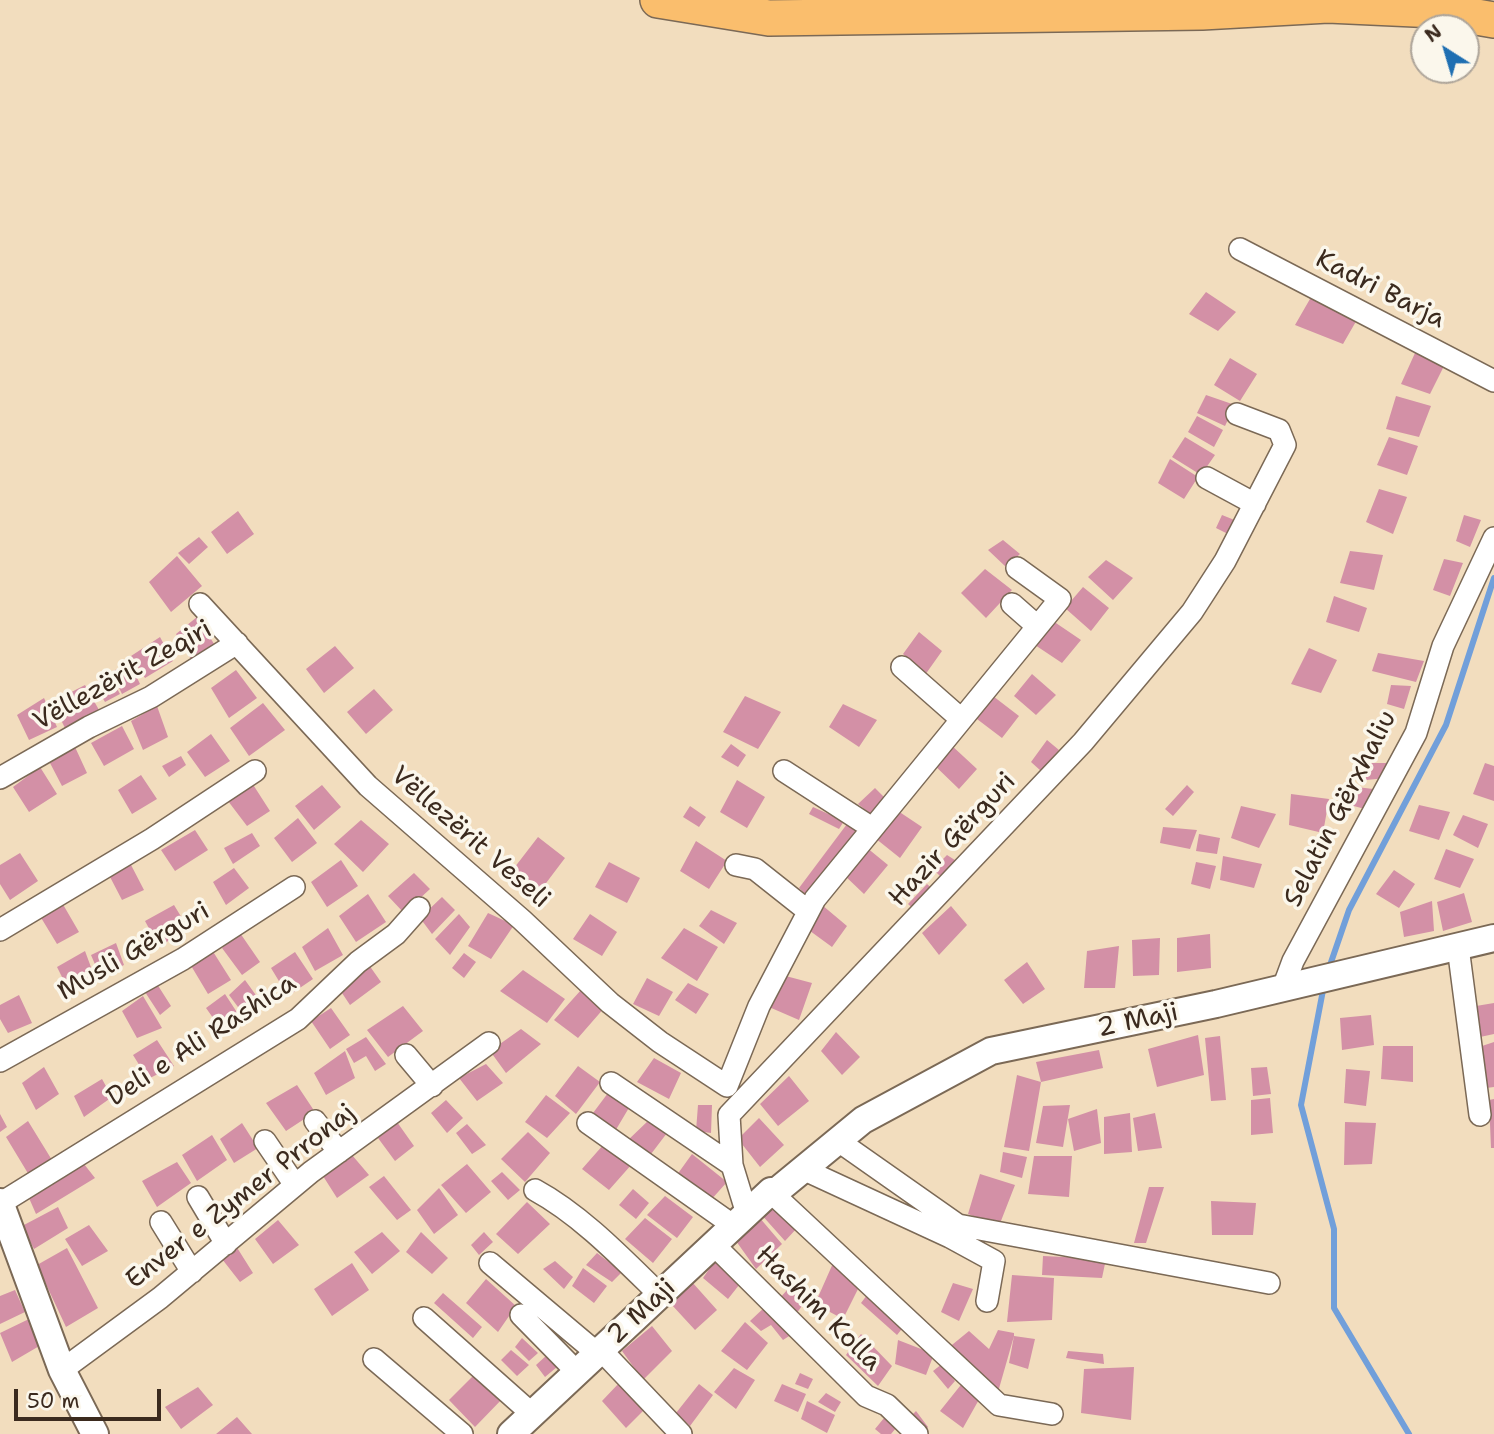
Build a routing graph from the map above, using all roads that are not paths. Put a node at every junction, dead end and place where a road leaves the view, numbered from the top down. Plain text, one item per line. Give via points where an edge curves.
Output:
1 (658, 0) edge
2 (1494, 20) edge
3 (1240, 249) dead end
4 (1494, 381) edge
5 (1237, 414) dead end
6 (1207, 478) dead end
7 (1255, 505) junction
8 (1494, 538) edge
9 (1017, 568) dead end
10 (200, 604) dead end
11 (1012, 604) dead end
12 (1037, 626) junction
13 (237, 643) junction
14 (902, 667) dead end
15 (961, 719) junction
16 (255, 771) dead end
17 (784, 771) dead end
18 (0, 778) edge
19 (872, 828) junction
20 (736, 865) dead end
21 (294, 887) dead end
22 (419, 908) dead end
23 (808, 911) junction
24 (0, 930) edge
25 (1494, 938) edge
26 (1458, 947) junction
27 (1295, 985) junction
28 (489, 1043) dead end
29 (405, 1055) dead end
30 (0, 1061) edge
31 (611, 1083) dead end
32 (432, 1086) junction
33 (727, 1086) junction
34 (729, 1115) junction
35 (1480, 1115) dead end
36 (315, 1121) dead end
37 (588, 1124) dead end
38 (837, 1140) junction
39 (265, 1141) dead end
40 (340, 1152) junction
41 (732, 1165) junction
42 (805, 1170) junction
43 (295, 1185) junction
44 (534, 1190) dead end
45 (773, 1194) junction
46 (198, 1197) dead end
47 (0, 1202) edge
48 (741, 1220) junction
49 (161, 1222) dead end
50 (226, 1244) junction
51 (715, 1246) junction
52 (490, 1263) dead end
53 (191, 1272) junction
54 (1269, 1283) dead end
55 (660, 1295) junction
56 (987, 1301) dead end
57 (521, 1315) dead end
58 (425, 1318) dead end
59 (600, 1352) junction
60 (374, 1359) dead end
61 (62, 1370) junction
62 (578, 1373) junction
63 (531, 1413) junction
64 (1052, 1414) dead end
65 (95, 1434) edge
66 (462, 1434) edge
67 (511, 1434) edge
68 (681, 1434) edge
69 (917, 1434) edge

1 - 2 highway via 769,18 1202,12 1328,5 1436,10
3 - 4 street, Kadri Barja
5 - 7 street, Hazir Gërguri via 1279,430 1284,438 1285,445
6 - 7 street
7 - 34 street, Hazir Gërguri via 1192,612 1083,742
8 - 27 street, Selatin Gërxhaliu via 1443,646 1416,733 1293,961
9 - 12 street via 1059,599
10 - 13 street, Vëllezërit Veseli
11 - 12 street
12 - 15 street
13 - 18 street, Vëllezërit Zeqiri via 151,697
13 - 33 street, Vëllezërit Veseli via 368,786 610,1003
14 - 15 street
15 - 19 street
16 - 24 street
17 - 19 street
19 - 23 street
20 - 23 street via 755,869
21 - 30 street, Musli Gërguri via 183,959
22 - 47 street, Deli e Ali Rashica via 396,934 358,962 298,1019
23 - 33 street via 759,1006
25 - 26 street, 2 Maji
26 - 27 street, 2 Maji
26 - 35 street
27 - 38 street, 2 Maji via 991,1051 863,1119
28 - 32 street, Enver e Zymer Prronaj
29 - 32 street
31 - 41 street
32 - 40 street, Enver e Zymer Prronaj
33 - 34 street
34 - 41 street
36 - 40 street
37 - 48 street
38 - 42 street, 2 Maji
38 - 54 street via 958,1224
39 - 43 street
40 - 43 street, Enver e Zymer Prronaj
41 - 48 street
42 - 45 street, 2 Maji
42 - 56 street via 994,1261
43 - 50 street, Enver e Zymer Prronaj
44 - 55 street
45 - 48 street, 2 Maji via 771,1191
45 - 64 street via 999,1405
46 - 50 street
47 - 61 street
48 - 51 street, 2 Maji
49 - 53 street
50 - 53 street, Enver e Zymer Prronaj
51 - 55 street, 2 Maji
51 - 69 street, Hashim Kolla via 866,1396 887,1405
52 - 59 street
53 - 61 street, Enver e Zymer Prronaj
55 - 59 street, 2 Maji
57 - 62 street
58 - 63 street
59 - 62 street, 2 Maji
59 - 68 street
60 - 66 street
61 - 65 street
62 - 63 street, 2 Maji
63 - 67 street, 2 Maji

